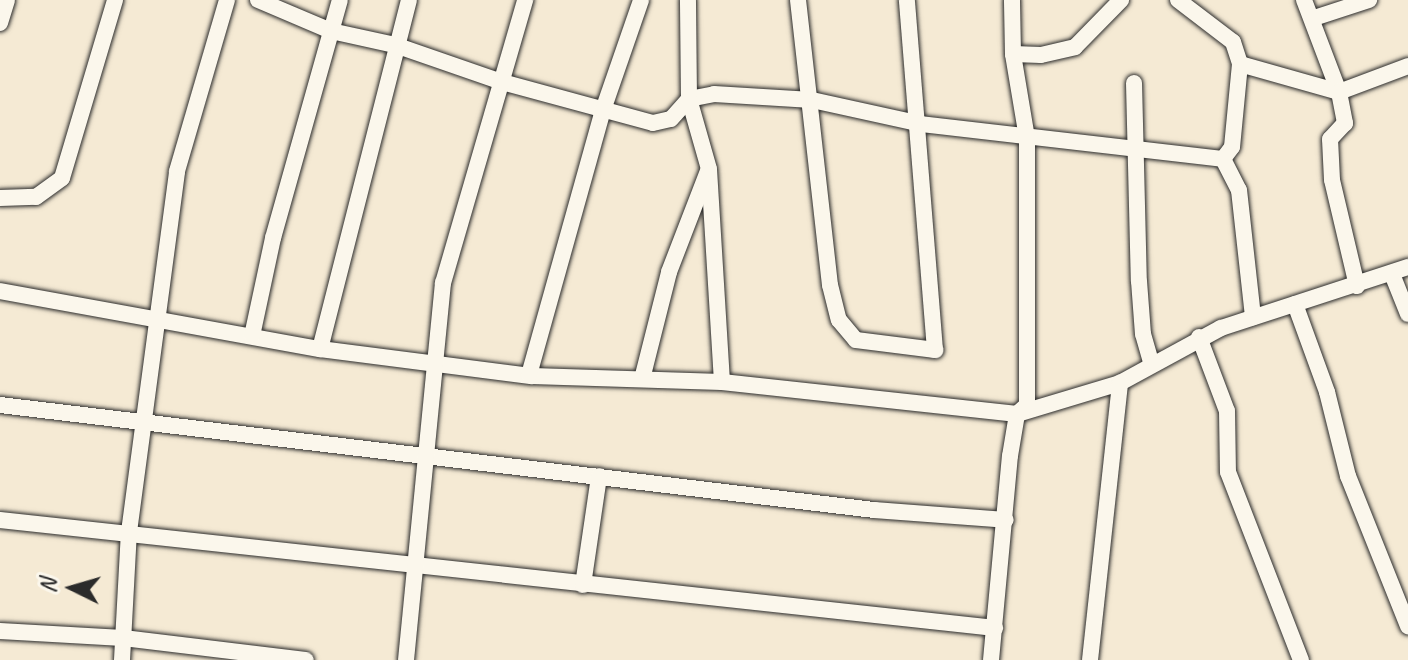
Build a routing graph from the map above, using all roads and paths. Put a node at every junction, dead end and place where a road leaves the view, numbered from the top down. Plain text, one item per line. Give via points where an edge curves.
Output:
1 (115, 0) edge
2 (227, 0) edge
3 (258, 0) edge
4 (340, 0) edge
5 (409, 0) edge
6 (525, 0) edge
7 (641, 0) edge
8 (688, 0) edge
9 (798, 0) edge
10 (907, 0) edge
11 (1012, 0) edge
12 (1121, 0) edge
13 (1178, 0) edge
14 (1304, 0) edge
15 (1369, 0) edge
16 (1314, 18) junction
17 (331, 31) junction
18 (395, 45) junction
19 (1013, 54) junction
20 (1240, 64) junction
21 (1408, 66) edge
22 (502, 82) junction
23 (1134, 83) dead end
24 (1339, 92) junction
25 (689, 99) junction
26 (812, 100) junction
27 (603, 110) junction
28 (921, 124) junction
29 (1027, 138) junction
30 (1132, 150) junction
31 (1223, 159) junction
32 (709, 169) junction
33 (0, 198) edge
34 (1408, 267) edge
35 (1392, 274) junction
36 (1357, 286) junction
37 (0, 291) edge
38 (1295, 304) junction
39 (1408, 314) edge
40 (1253, 317) junction
41 (159, 323) junction
42 (252, 336) junction
43 (1199, 337) junction
44 (320, 349) junction
45 (436, 361) junction
46 (1152, 365) junction
47 (529, 375) junction
48 (642, 379) junction
49 (722, 382) junction
50 (1120, 383) junction
51 (0, 405) edge
52 (1017, 414) junction
53 (146, 425) junction
54 (428, 459) junction
55 (599, 476) junction
56 (0, 520) edge
57 (1006, 520) junction
58 (129, 532) junction
59 (415, 567) junction
60 (583, 585) junction
61 (1408, 626) edge
62 (995, 628) junction
63 (0, 631) edge
64 (123, 638) junction
65 (122, 660) edge
66 (306, 660) edge
67 (406, 660) edge
68 (991, 660) edge
69 (1090, 660) edge
70 (1301, 660) edge

1 - 33 street via 62,178 36,197
2 - 41 street via 177,171
3 - 17 street
4 - 17 street
5 - 18 street
6 - 22 street
7 - 27 street
8 - 25 street
9 - 26 street
10 - 28 street
11 - 19 street
12 - 19 street via 1075,47 1041,55
13 - 20 street via 1233,42
14 - 16 street
15 - 16 street
16 - 24 street
17 - 18 street
17 - 42 street via 273,238
18 - 22 street
18 - 44 street
19 - 29 street
20 - 24 street
20 - 31 street via 1232,147
21 - 24 street
22 - 27 street
22 - 45 street via 443,283
23 - 30 street
24 - 36 street via 1345,123 1330,139 1332,180
25 - 26 street via 714,94
25 - 27 street via 671,119 653,123
25 - 32 street
26 - 28 street
26 - 28 street via 830,285 839,320 856,340 935,350
27 - 47 street
28 - 29 street
29 - 30 street
29 - 52 street via 1027,405
30 - 31 street
30 - 46 street via 1143,334
31 - 40 street via 1239,190
32 - 48 street via 669,272
32 - 49 street
34 - 35 street
35 - 36 street
35 - 39 street
36 - 38 street
37 - 41 street
38 - 40 street
38 - 61 street via 1327,392 1348,476
40 - 43 street
41 - 42 street
41 - 53 street
42 - 44 street
43 - 46 street
43 - 70 street via 1227,411 1228,472
44 - 45 street
45 - 47 street
45 - 54 street
46 - 50 street
47 - 48 street
48 - 49 street
49 - 52 street
50 - 52 street
50 - 69 street
51 - 53 street
52 - 57 street
53 - 54 street
53 - 58 street
54 - 55 street
54 - 59 street
55 - 57 street via 874,510
55 - 60 street
56 - 58 street
57 - 62 street
58 - 59 street
58 - 64 street
59 - 60 street
59 - 67 street
60 - 62 street
62 - 68 street
63 - 64 street
64 - 65 street
64 - 66 street

